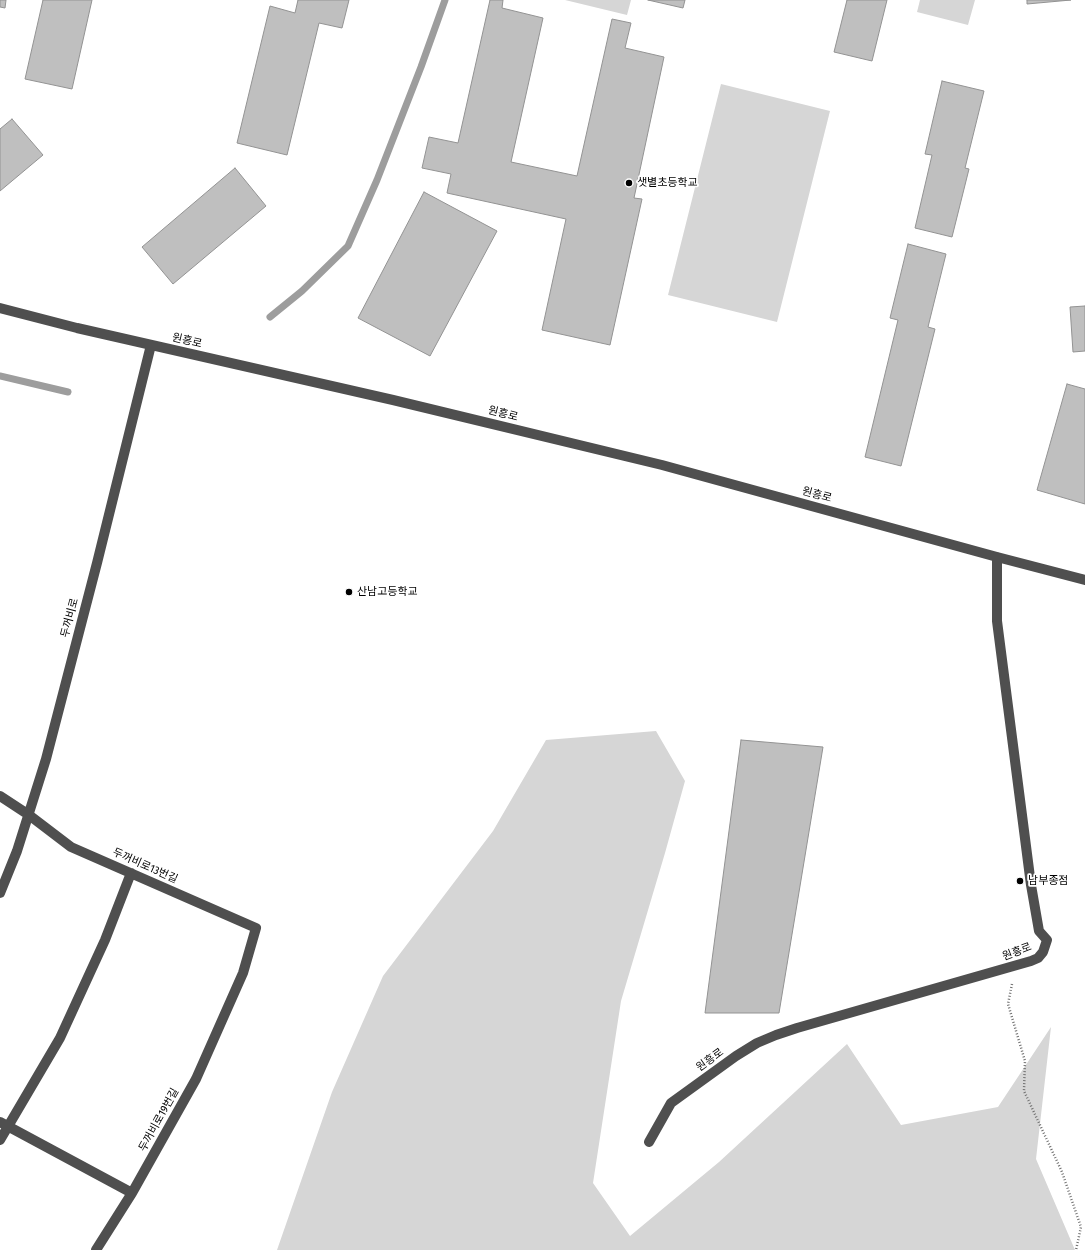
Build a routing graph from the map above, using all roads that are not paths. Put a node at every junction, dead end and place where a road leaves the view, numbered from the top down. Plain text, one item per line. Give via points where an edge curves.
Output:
1 (0, 308) edge
2 (151, 345) junction
3 (997, 557) junction
4 (1085, 580) edge
5 (0, 796) edge
6 (29, 815) junction
7 (131, 873) junction
8 (0, 893) edge
9 (256, 928) joint
10 (4, 1124) edge
11 (0, 1140) edge
12 (649, 1142) dead end
13 (132, 1193) junction
14 (96, 1250) edge

1 - 2 street, 원흥로
2 - 3 street, 원흥로 via 662,465
2 - 6 street, 두꺼비로 via 46,759
3 - 4 street, 원흥로
3 - 12 street, 원흥로 via 997,621 1030,877 1039,931 1047,940 1043,952 1038,958 1015,966 797,1028 757,1043 671,1103
5 - 6 street, 두꺼비로13번길
6 - 7 street, 두꺼비로13번길 via 72,847
6 - 8 street, 두꺼비로
7 - 9 street, 두꺼비로13번길
7 - 10 street via 105,940 60,1038
9 - 13 street, 두꺼비로19번길 via 243,973 196,1079
10 - 11 street
10 - 13 street
13 - 14 street, 두꺼비로19번길

